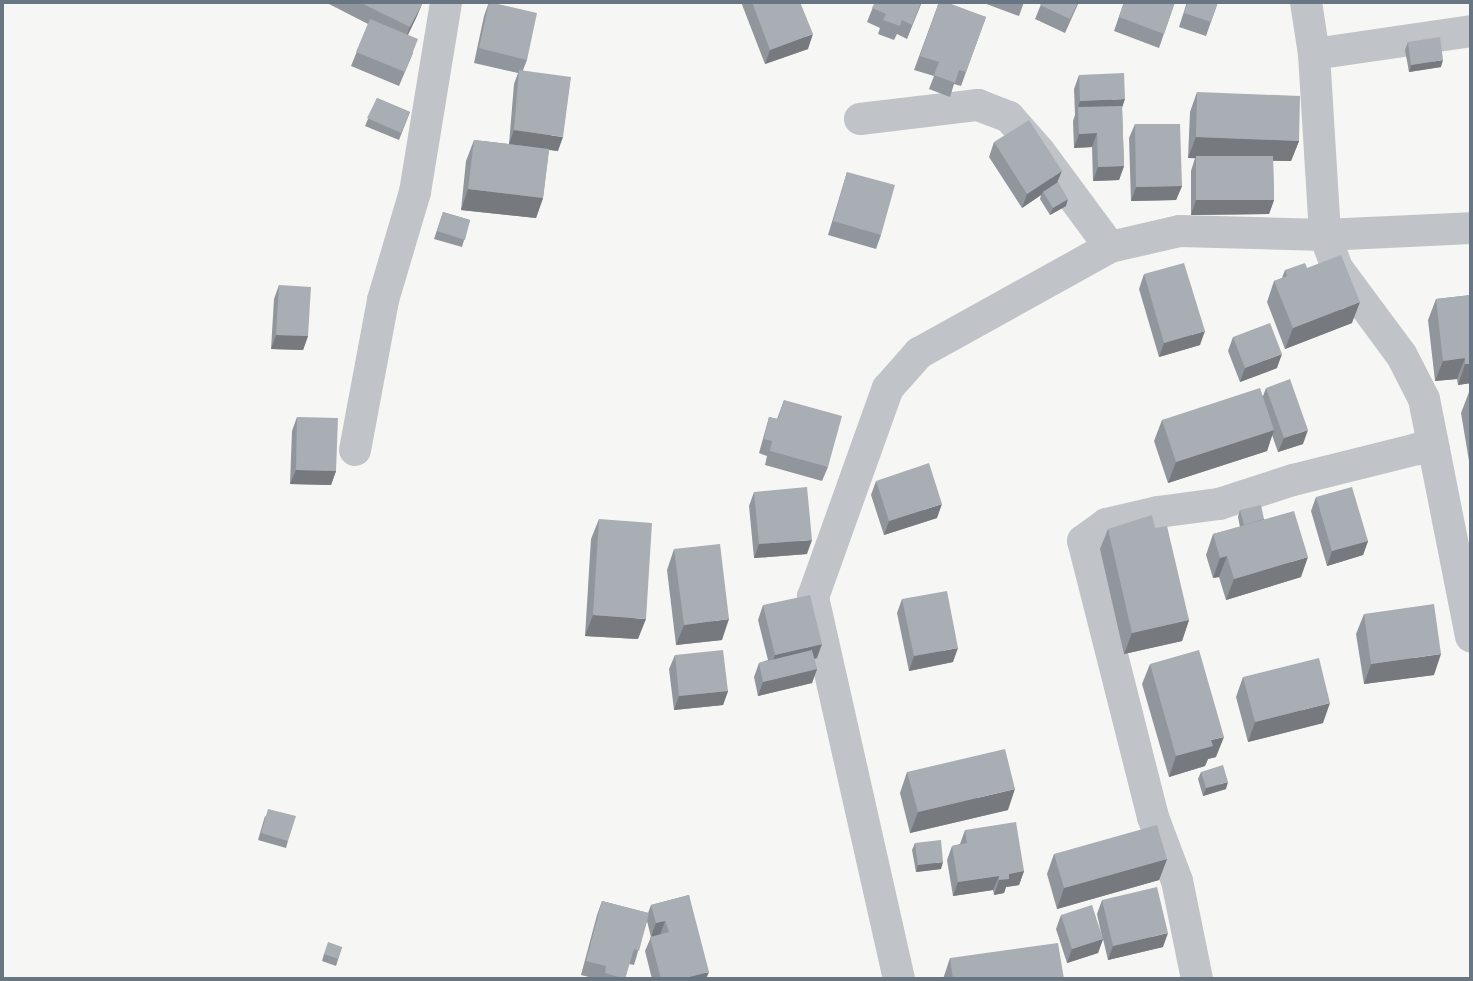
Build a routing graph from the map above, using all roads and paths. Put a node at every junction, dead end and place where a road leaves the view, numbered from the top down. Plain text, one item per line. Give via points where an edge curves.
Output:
1 (446, 2) edge
2 (1306, 2) edge
3 (1471, 31) edge
4 (1314, 54) junction
5 (860, 119) dead end
6 (1471, 228) edge
7 (1325, 235) junction
8 (1110, 247) junction
9 (355, 450) dead end
10 (1434, 450) junction
11 (1471, 636) edge
12 (899, 979) edge
13 (1197, 979) edge

1 - 9 street via 415,192 383,300
2 - 4 street
3 - 4 street
4 - 7 street
5 - 8 street via 978,105 1009,117
6 - 7 street
7 - 8 street via 1180,231
7 - 10 street via 1337,268 1402,356 1424,399
8 - 12 street via 919,353 888,388 813,597
10 - 11 street
10 - 13 street via 1387,456 1219,504 1106,524 1083,541 1153,817 1177,881

